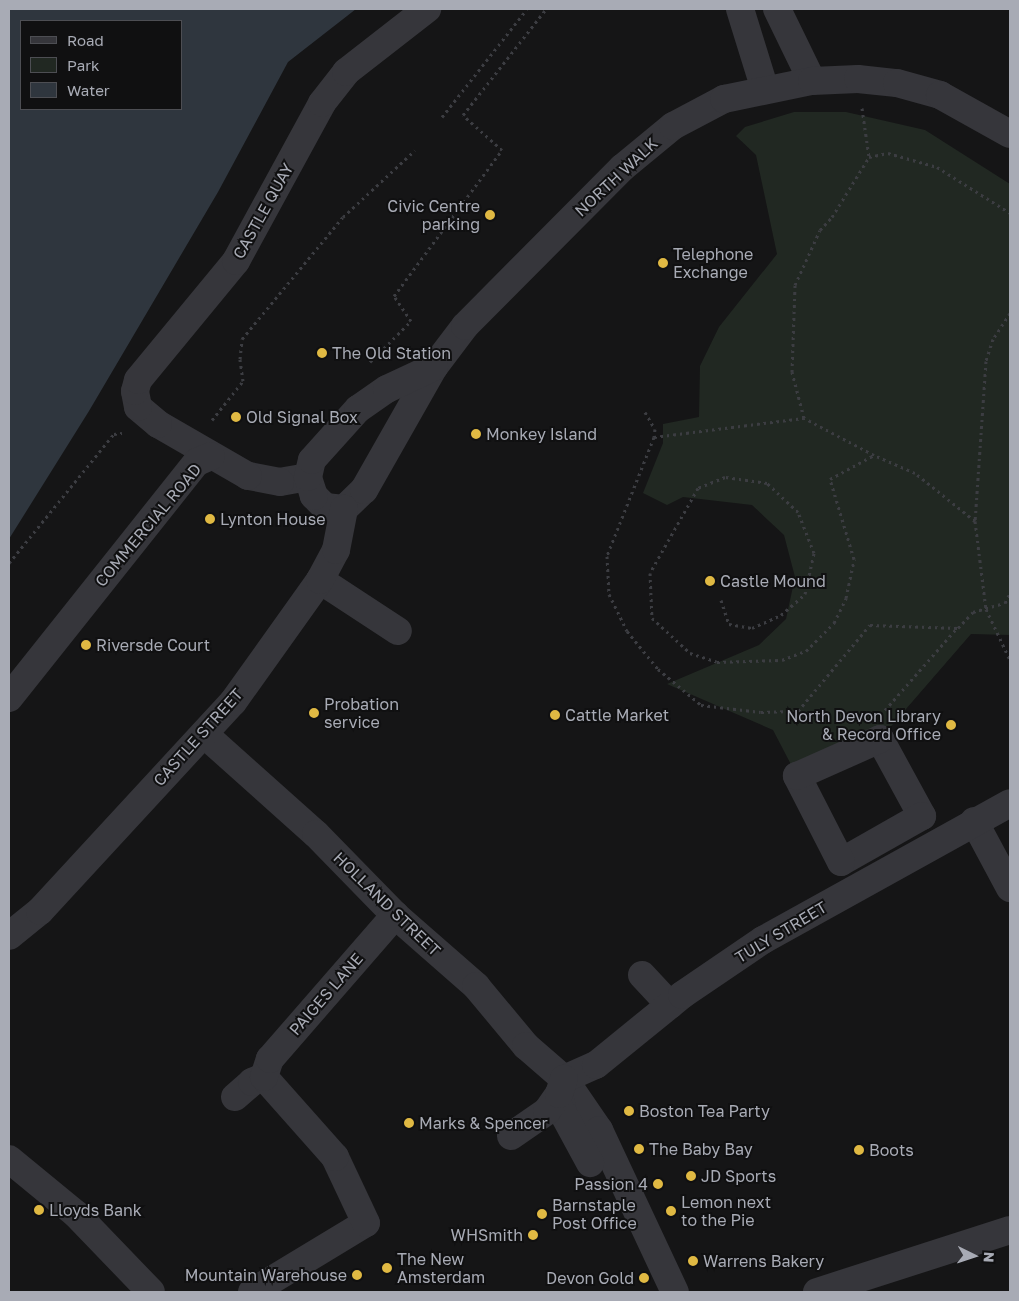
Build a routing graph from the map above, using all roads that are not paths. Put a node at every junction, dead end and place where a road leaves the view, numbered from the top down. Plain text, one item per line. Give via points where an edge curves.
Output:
1 (427, 9) edge
2 (777, 9) edge
3 (744, 10) edge
4 (812, 80) junction
5 (765, 90) junction
6 (1010, 134) edge
7 (434, 367) junction
8 (201, 451) junction
9 (308, 477) junction
10 (344, 509) junction
11 (320, 580) junction
12 (398, 631) dead end
13 (9, 698) edge
14 (204, 734) junction
15 (797, 776) joint
16 (1010, 803) edge
17 (974, 821) junction
18 (1010, 888) edge
19 (395, 915) junction
20 (9, 936) edge
21 (642, 975) dead end
22 (670, 1005) junction
23 (264, 1078) junction
24 (562, 1086) junction
25 (235, 1097) dead end
26 (511, 1136) dead end
27 (9, 1159) edge
28 (590, 1163) dead end
29 (1010, 1230) edge
30 (151, 1292) edge
31 (252, 1292) edge
32 (675, 1292) edge
33 (817, 1292) edge

1 - 8 street, CASTLE QUAY via 346,72 322,103 236,261 138,380 135,391 138,408
2 - 4 street
3 - 5 street
4 - 5 street, NORTH WALK
4 - 6 street, NORTH WALK via 858,79 897,83 940,95
5 - 7 street, NORTH WALK via 724,100 674,126 650,144 622,168 465,326
7 - 9 street via 387,389 358,410 324,443 312,460
7 - 10 street, NORTH WALK via 364,490
8 - 9 street, COMMERCIAL ROAD via 248,476 267,482
8 - 13 street, COMMERCIAL ROAD via 197,462
9 - 10 street via 311,490 322,505
10 - 11 street, CASTLE STREET via 336,550
11 - 12 street
11 - 14 street, CASTLE STREET via 238,694
14 - 19 street, HOLLAND STREET via 316,834
14 - 20 street, CASTLE STREET via 40,911
15 - 15 street via 841,862 922,816 880,739
16 - 17 street, TULY STREET
17 - 18 street
17 - 22 street, TULY STREET via 763,940
19 - 23 street, PAIGES LANE via 270,1059
19 - 24 street, HOLLAND STREET via 476,986
21 - 22 street
22 - 24 street, TULY STREET via 596,1065
23 - 25 street via 252,1082
23 - 31 street via 335,1157 366,1223
24 - 26 street via 547,1111
24 - 28 street via 563,1113
24 - 32 street, HOLLAND STREET via 599,1130
27 - 30 street via 76,1214
29 - 33 street

